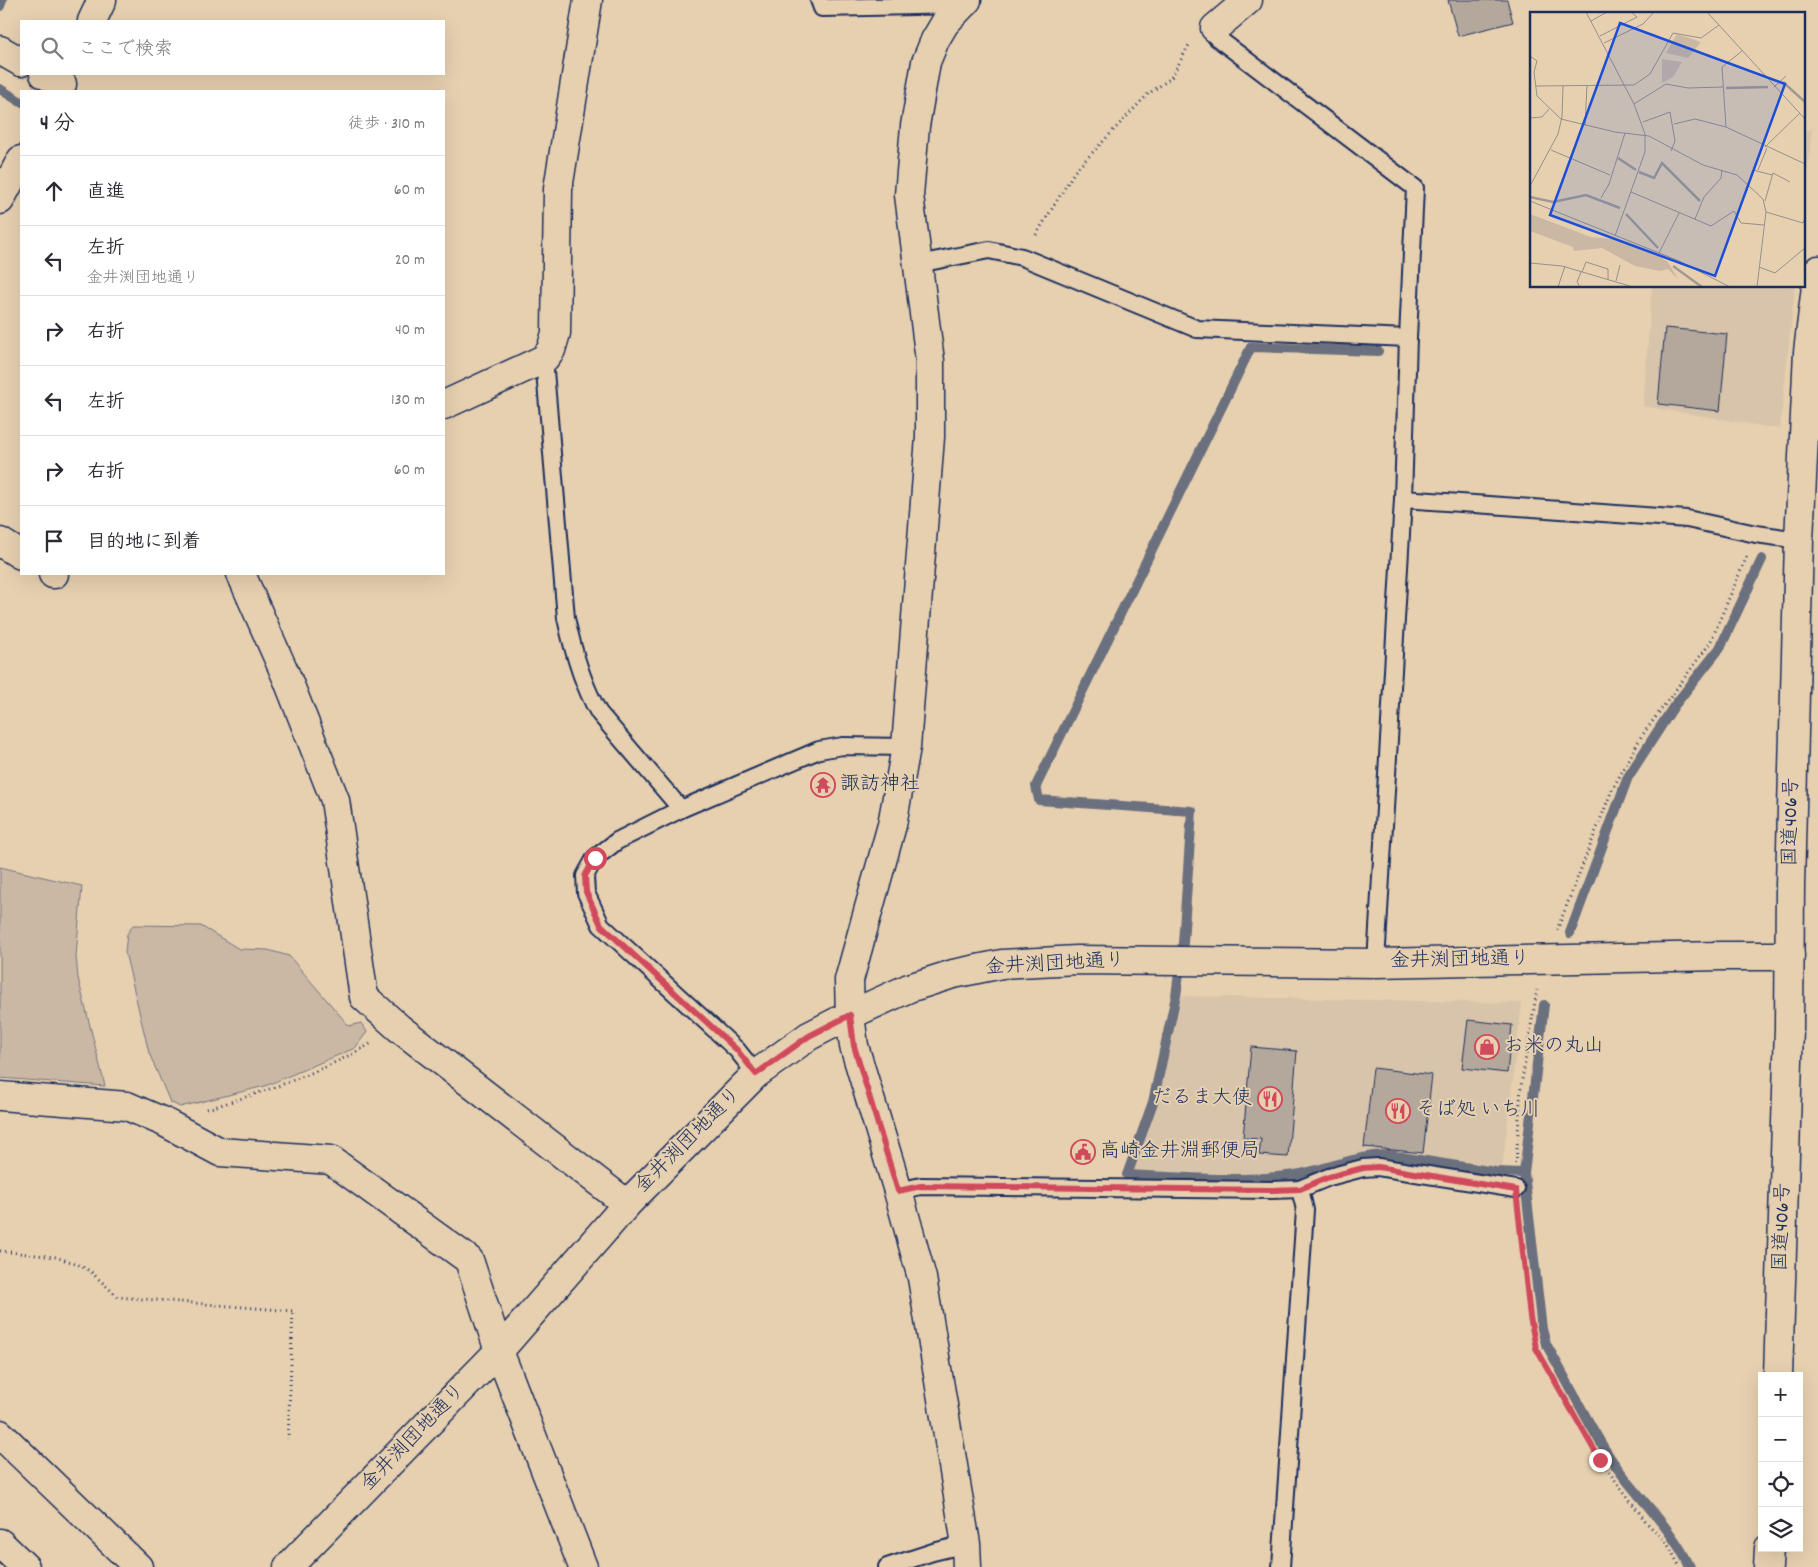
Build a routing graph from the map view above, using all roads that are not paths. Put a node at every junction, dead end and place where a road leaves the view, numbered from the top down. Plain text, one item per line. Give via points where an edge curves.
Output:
1 (102, 0) edge
2 (588, 0) edge
3 (819, 0) edge
4 (1248, 0) edge
5 (964, 2) edge
6 (92, 20) edge
7 (1215, 28) joint
8 (0, 50) edge
9 (20, 61) edge
10 (20, 162) edge
11 (0, 200) edge
12 (918, 264) junction
13 (1818, 270) edge
14 (1408, 338) junction
15 (544, 359) junction
16 (445, 405) edge
17 (1403, 499) junction
18 (1799, 540) junction
19 (0, 542) edge
20 (20, 554) edge
21 (241, 575) edge
22 (906, 748) junction
23 (681, 809) junction
24 (1790, 956) junction
25 (1376, 963) junction
26 (850, 1015) junction
27 (756, 1074) junction
28 (0, 1096) edge
29 (1300, 1189) junction
30 (1516, 1190) road end
31 (898, 1191) junction
32 (627, 1204) junction
33 (499, 1351) junction
34 (1778, 1372) edge
35 (0, 1434) edge
36 (0, 1544) edge
37 (1769, 1552) edge
38 (967, 1556) edge
39 (26, 1567) edge
40 (138, 1567) edge
41 (288, 1567) edge
42 (583, 1567) edge
43 (887, 1567) edge
44 (1281, 1567) edge
45 (1768, 1567) edge

1 - 6 main road
2 - 15 main road via 558,189 556,332 551,350
3 - 5 lane via 822,8
4 - 7 main road
5 - 12 main road via 945,23 926,62 915,126 909,195
7 - 14 lane via 1216,37 1415,188
8 - 9 main road
10 - 11 main road
12 - 14 lane via 989,250 1022,257 1196,329
12 - 22 main road via 930,361 930,437
13 - 18 main road, 国道406号 via 1808,352
14 - 17 lane
15 - 16 main road
15 - 23 lane via 566,618 572,647 599,713
17 - 18 lane via 1687,519
17 - 25 lane
18 - 24 main road, 国道406号
19 - 20 main road
21 - 32 main road via 287,678 335,800 364,997 399,1028
22 - 23 lane via 843,746 819,750
22 - 26 main road via 892,825 849,980
23 - 27 lane via 617,842 595,858 585,876 586,892 601,925 737,1050
24 - 25 main road, 金井渕団地通り
24 - 34 main road, 国道406号
25 - 26 main road, 金井渕団地通り via 1077,960 1002,964 953,974 909,988
26 - 27 main road, 金井渕団地通り via 809,1036
26 - 31 main road via 854,1046
27 - 32 main road, 金井渕団地通り
28 - 33 main road via 127,1106 220,1152 330,1160 469,1260
29 - 30 lane via 1329,1177 1378,1167
29 - 31 lane via 921,1186
29 - 44 lane via 1305,1210
31 - 38 main road via 922,1278
32 - 33 main road, 金井渕団地通り
33 - 41 main road, 金井渕団地通り
33 - 42 main road
35 - 40 main road
36 - 39 main road
37 - 45 main road
38 - 43 lane via 933,1552

